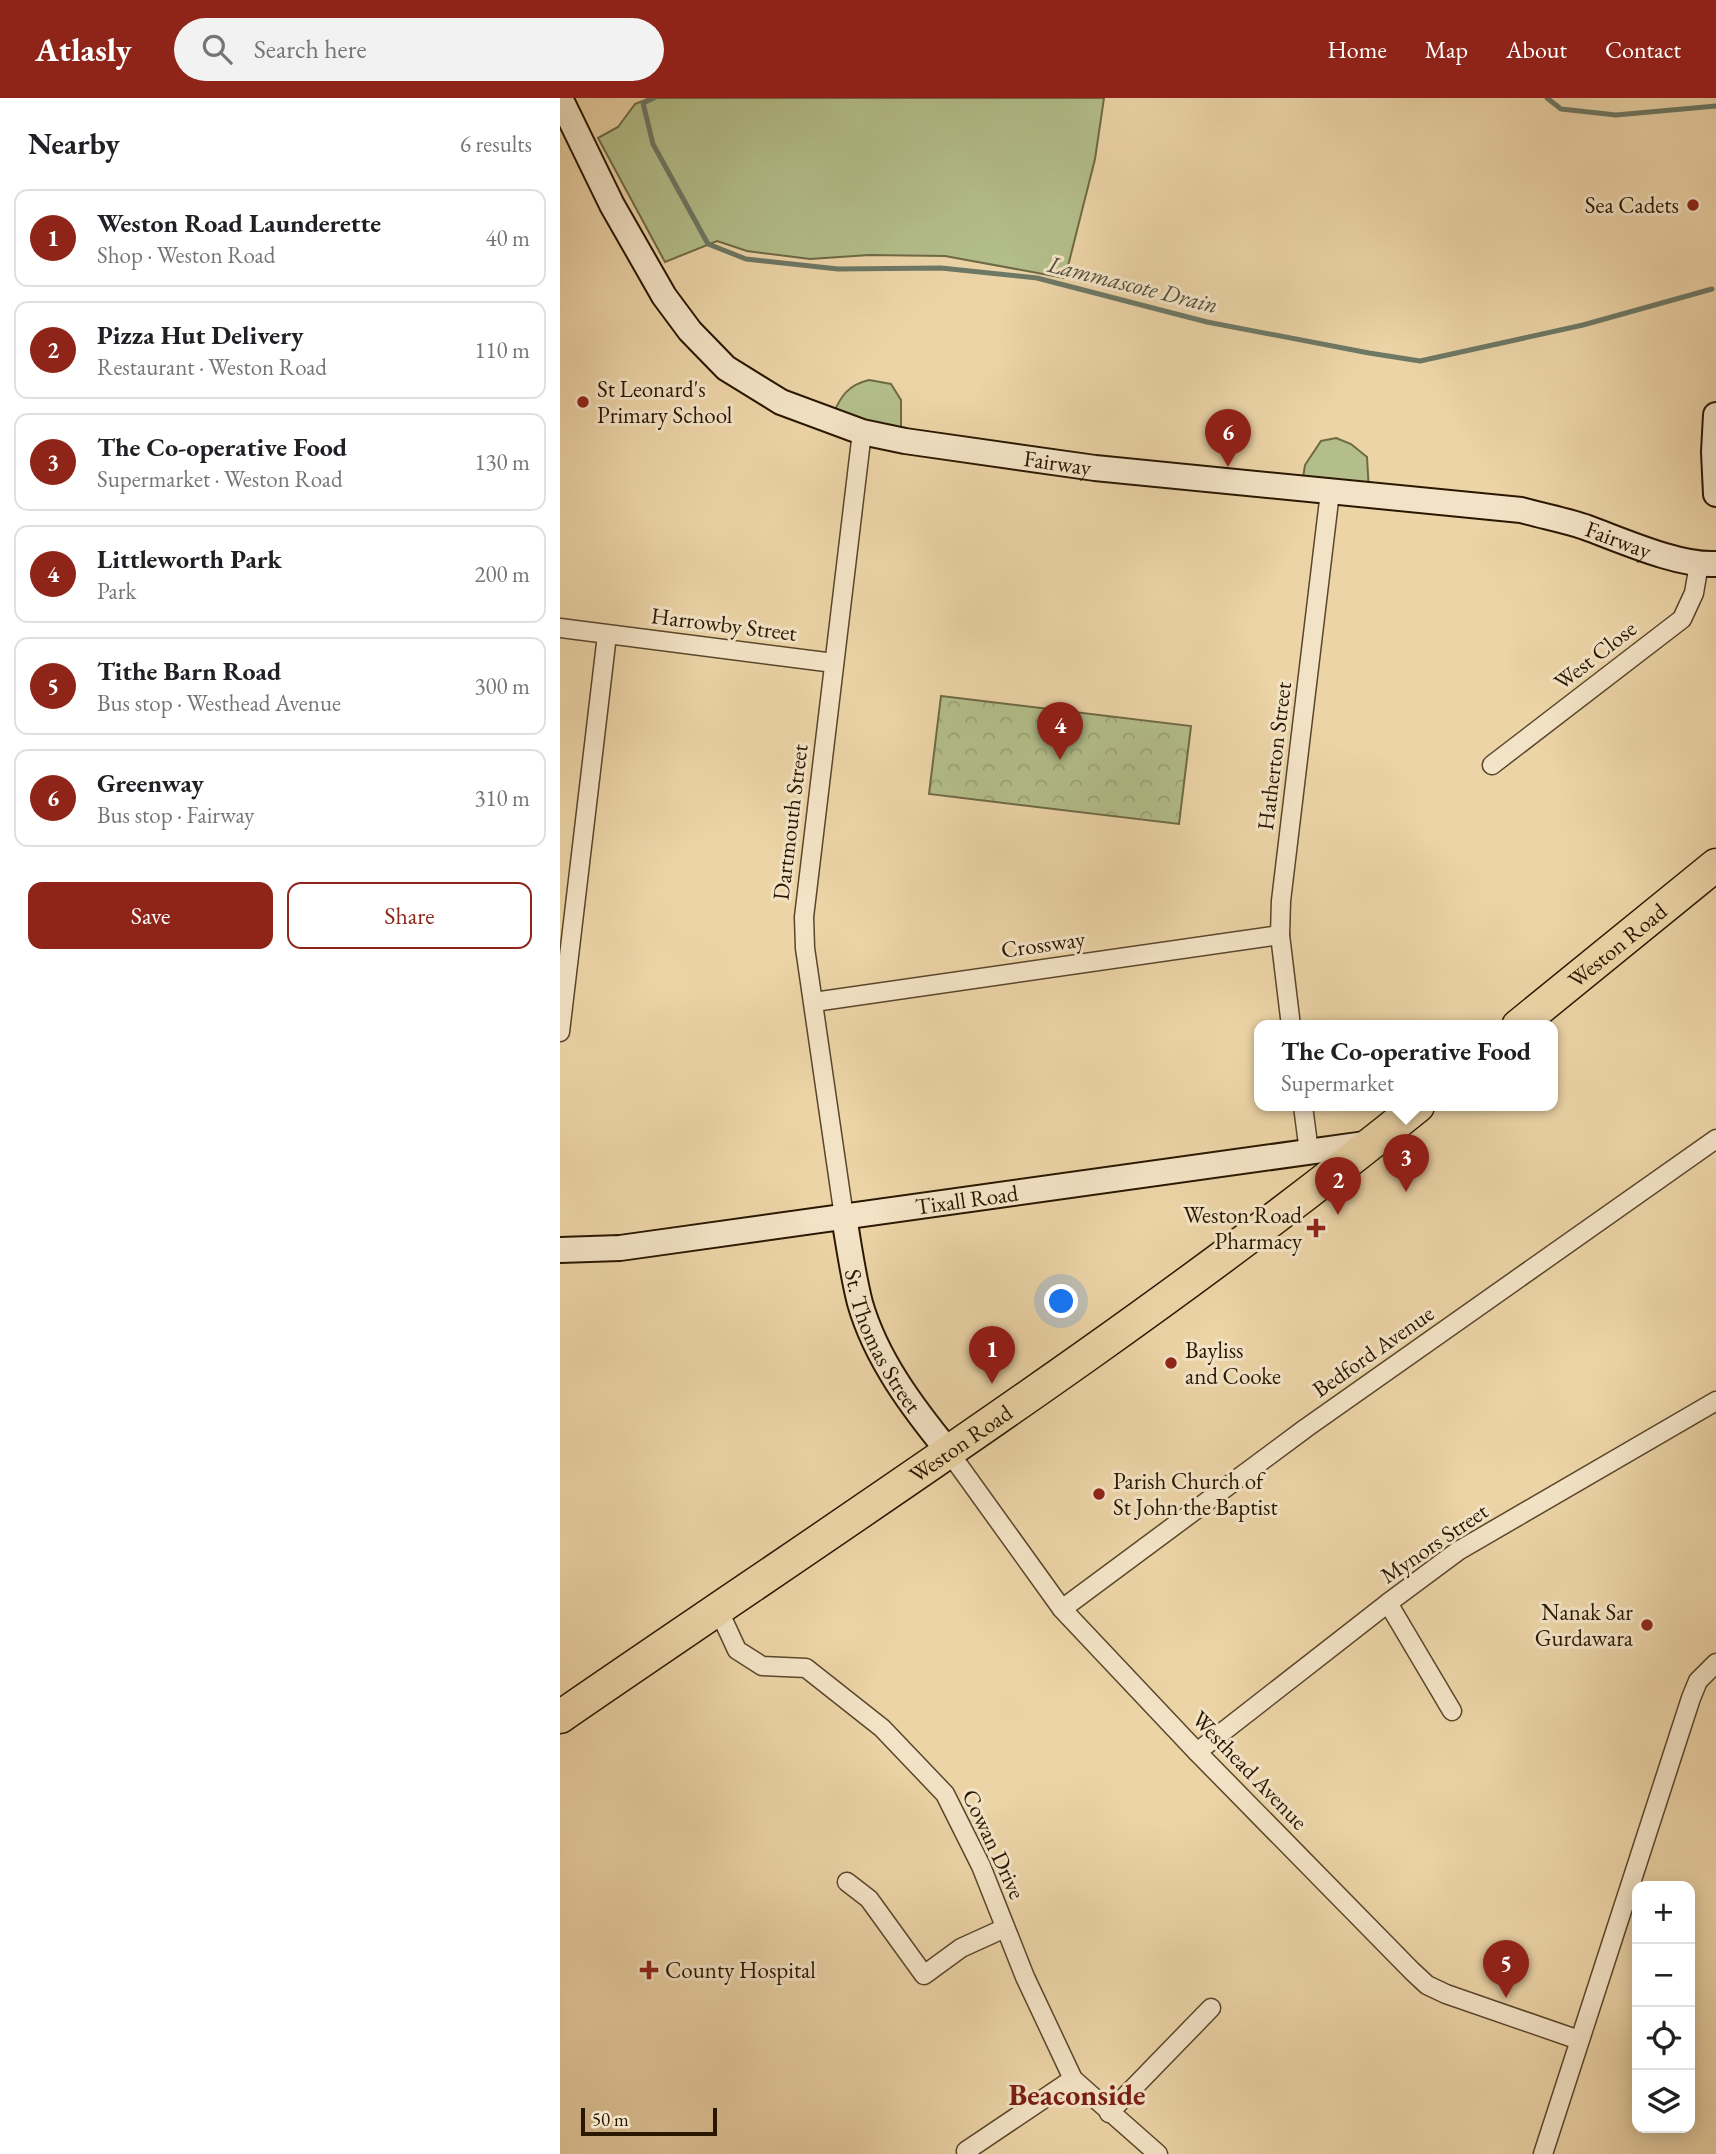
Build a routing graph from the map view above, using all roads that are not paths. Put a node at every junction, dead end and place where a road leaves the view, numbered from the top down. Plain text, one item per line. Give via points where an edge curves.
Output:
1 (560, 98) edge
2 (1716, 415) edge
3 (862, 432) junction
4 (1330, 492) junction
5 (1716, 495) edge
6 (1707, 564) edge
7 (560, 628) edge
8 (607, 635) junction
9 (834, 663) junction
10 (1492, 765) dead end
11 (1716, 865) edge
12 (1280, 935) junction
13 (814, 1002) junction
14 (1290, 1020) edge
15 (1525, 1020) edge
16 (560, 1032) edge
17 (1304, 1111) edge
18 (1412, 1111) edge
19 (1716, 1139) edge
20 (1373, 1143) junction
21 (1309, 1152) junction
22 (844, 1217) junction
23 (560, 1250) edge
24 (1716, 1401) edge
25 (949, 1452) junction
26 (1388, 1603) junction
27 (718, 1609) junction
28 (1062, 1609) junction
29 (1716, 1663) edge
30 (1452, 1711) dead end
31 (560, 1717) edge
32 (1197, 1752) junction
33 (847, 1882) dead end
34 (1004, 1927) junction
35 (1211, 2008) dead end
36 (1579, 2040) junction
37 (1073, 2079) junction
38 (1110, 2113) junction
39 (966, 2151) dead end
40 (1157, 2154) edge
41 (1543, 2154) edge

1 - 3 street, Fairway via 625,228 690,331 726,368 781,402
2 - 5 street
3 - 4 street, Fairway via 1095,468
3 - 9 street, Dartmouth Street
4 - 6 street, Fairway via 1521,510
4 - 12 street, Hatherton Street
6 - 10 street, West Close via 1682,619
7 - 8 street, Harrowby Street
8 - 9 street, Harrowby Street
8 - 16 street
9 - 13 street, Dartmouth Street via 804,917
11 - 15 highway, Weston Road
12 - 13 street, Crossway
12 - 14 street, Hatherton Street
13 - 22 street, Dartmouth Street
17 - 21 street
18 - 20 highway, Weston Road
19 - 28 street, Bedford Avenue via 1306,1428
20 - 21 street, Tixall Road
20 - 25 highway, Weston Road via 1179,1289
21 - 22 street, Tixall Road
22 - 23 street, Tixall Road via 620,1248
22 - 25 street, St. Thomas Street via 860,1302 876,1344 919,1416
24 - 26 street, Mynors Street via 1458,1551
25 - 27 highway, Weston Road
25 - 28 street, Westhead Avenue
26 - 30 street
26 - 32 street, Mynors Street
27 - 31 highway, Weston Road
27 - 34 street, Cowan Drive via 737,1650 762,1666 806,1668 882,1728 945,1794 981,1866
28 - 32 street, Westhead Avenue
29 - 36 street via 1698,1681 1691,1698
32 - 36 street, Westhead Avenue via 1427,1984
33 - 34 street via 869,1899 923,1975 961,1948
34 - 37 street, Cowan Drive
35 - 38 street
36 - 41 street
37 - 38 street, Cowan Drive
37 - 39 street
38 - 40 street, Cowan Drive

